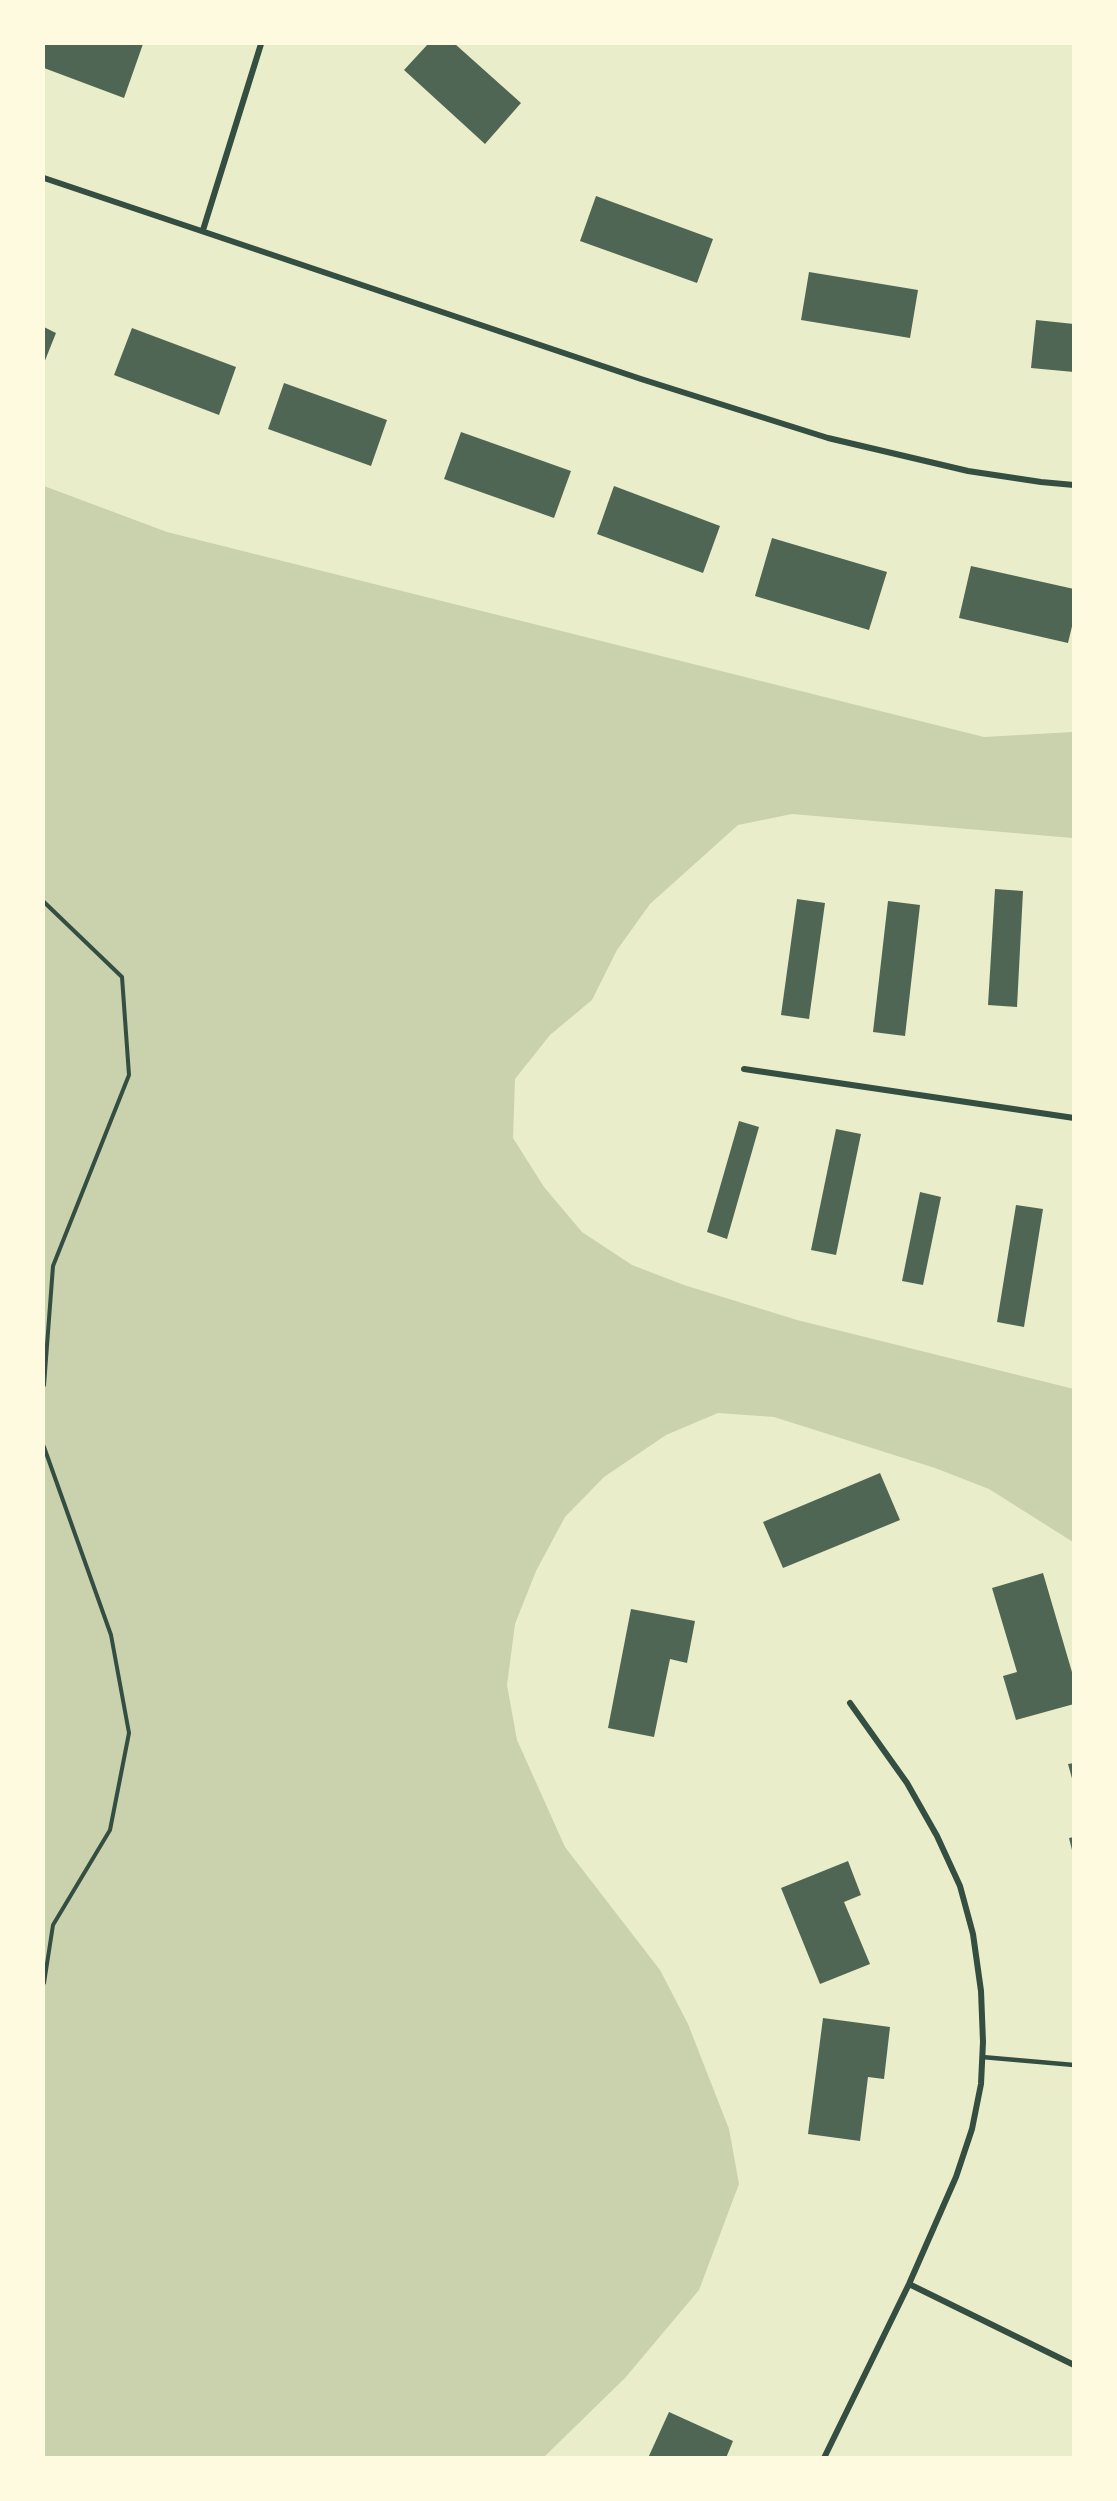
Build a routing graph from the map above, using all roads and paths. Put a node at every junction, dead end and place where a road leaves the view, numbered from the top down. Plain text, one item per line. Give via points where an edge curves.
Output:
1 (261, 44) edge
2 (44, 178) edge
3 (203, 230) junction
4 (1074, 484) edge
5 (44, 902) edge
6 (744, 1069) dead end
7 (1074, 1118) edge
8 (44, 1385) edge
9 (44, 1447) edge
10 (850, 1703) dead end
11 (44, 1983) edge
12 (982, 2057) junction
13 (1074, 2065) edge
14 (909, 2284) junction
15 (1074, 2365) edge
16 (824, 2457) edge

1 - 3 street
2 - 3 street
3 - 4 street via 641,379 828,438 968,471
5 - 8 path via 122,977 129,1075 53,1266
6 - 7 street
9 - 11 path via 111,1635 129,1733 110,1830 53,1925
10 - 12 street via 908,1783 960,1886 973,1934 979,1980
12 - 13 lane
12 - 14 street via 972,2129 956,2177
14 - 15 street
14 - 16 street

